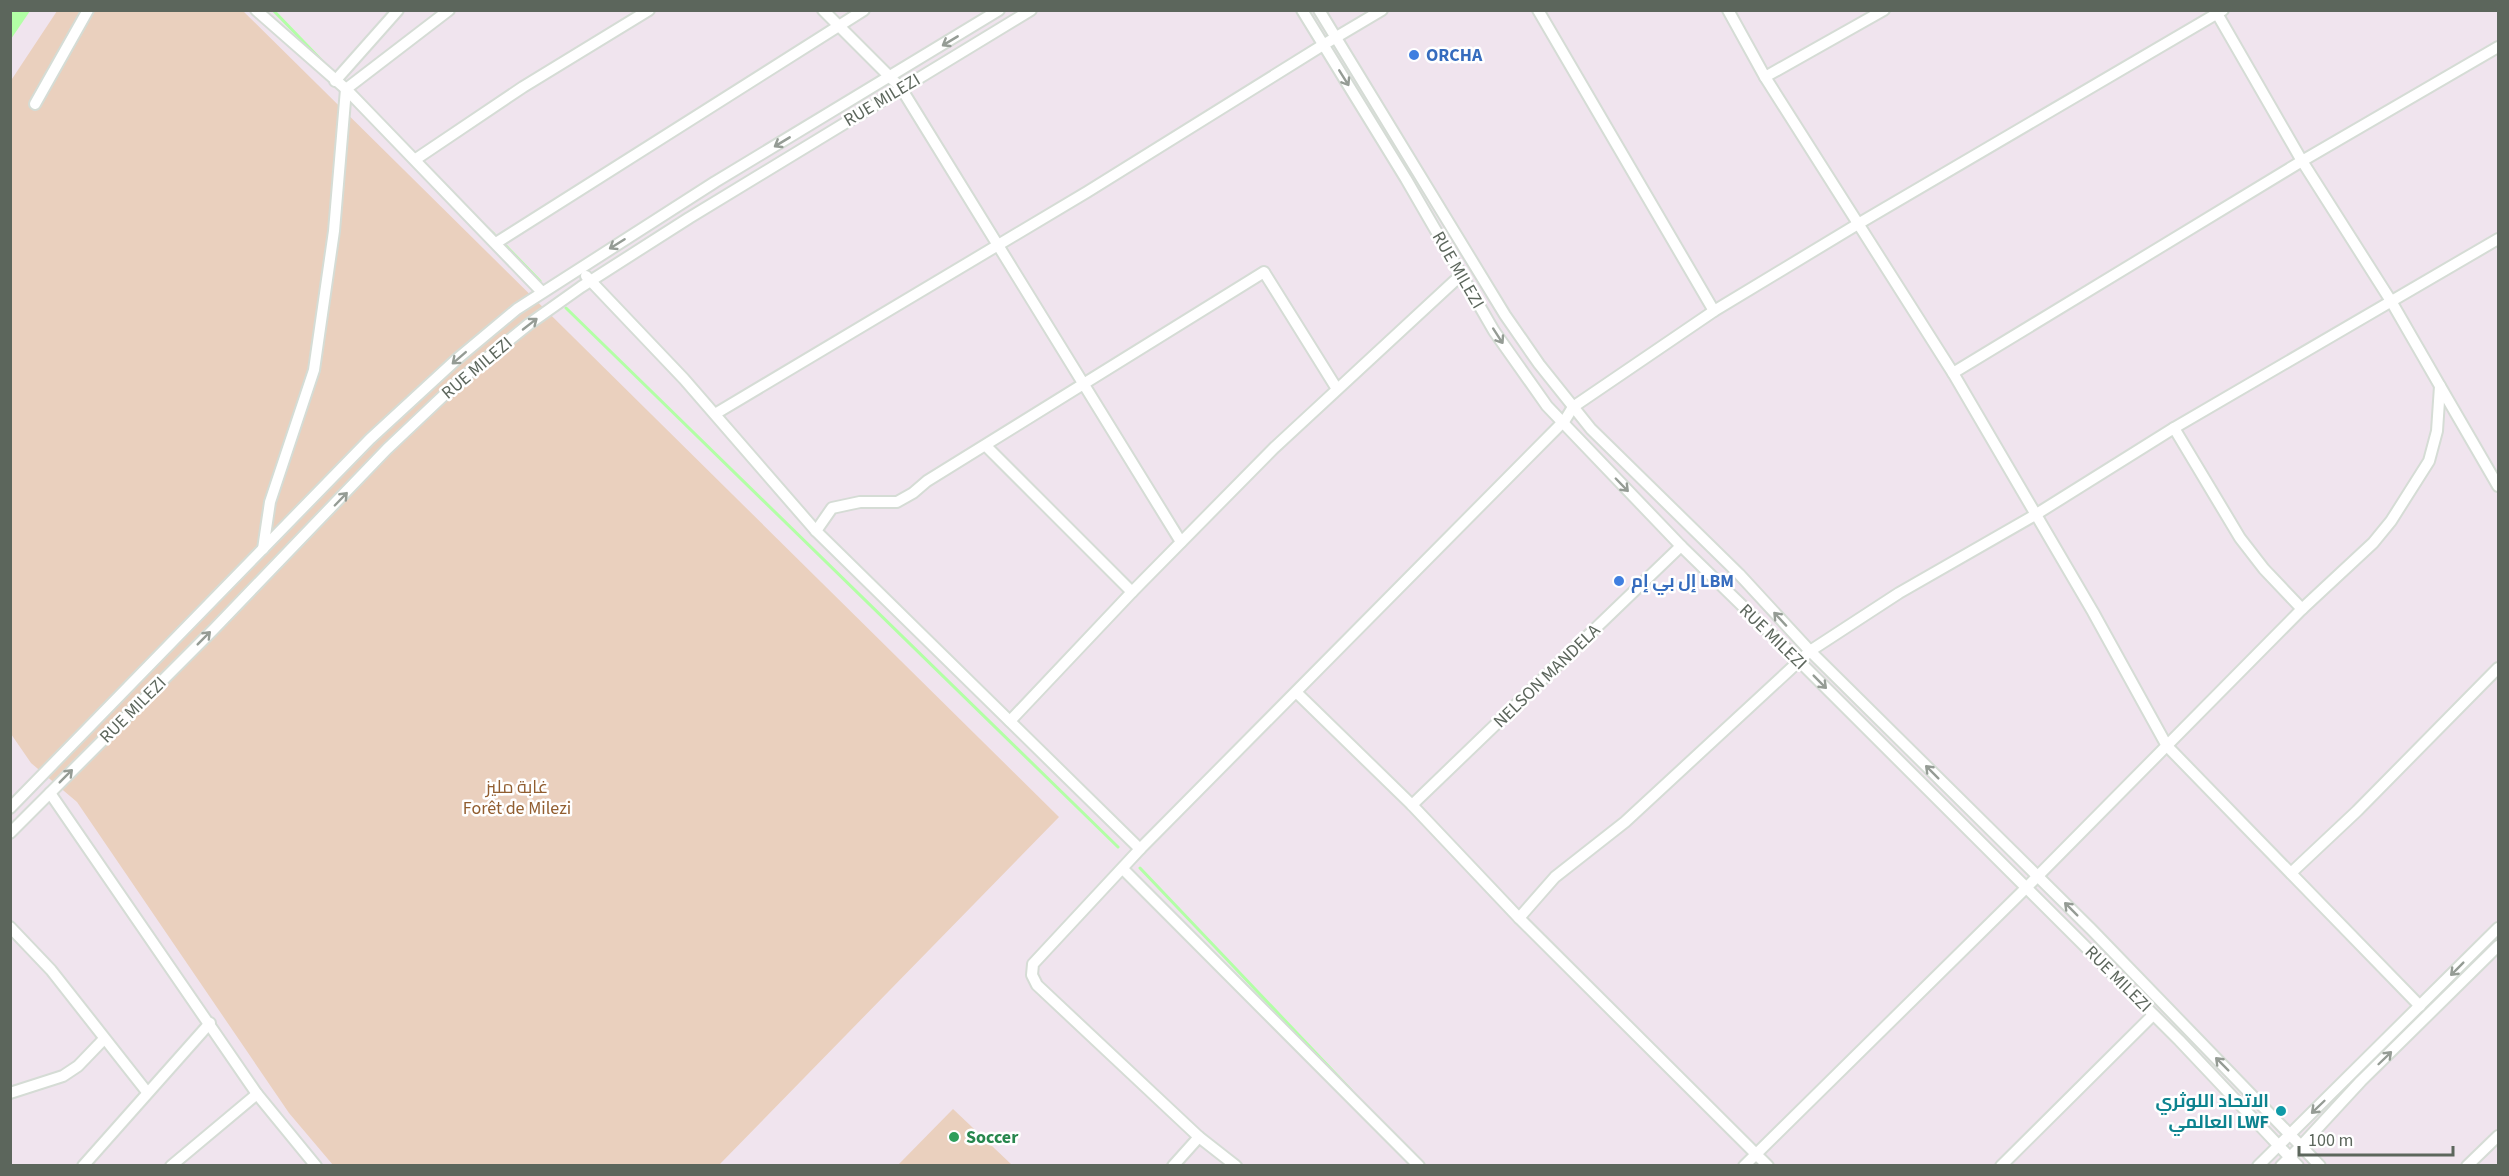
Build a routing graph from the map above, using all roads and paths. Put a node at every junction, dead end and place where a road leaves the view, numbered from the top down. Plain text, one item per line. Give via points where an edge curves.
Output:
1 (88, 10) edge
2 (256, 10) edge
3 (398, 10) edge
4 (449, 10) edge
5 (649, 10) edge
6 (823, 10) edge
7 (864, 10) edge
8 (999, 10) edge
9 (1031, 10) edge
10 (1302, 10) edge
11 (1319, 10) edge
12 (1382, 10) edge
13 (1538, 10) edge
14 (1728, 10) edge
15 (1884, 10) edge
16 (2218, 12) edge
17 (840, 25) junction
18 (1336, 38) junction
19 (1323, 45) junction
20 (2499, 47) edge
21 (891, 76) junction
22 (1765, 77) junction
23 (335, 81) junction
24 (902, 88) junction
25 (346, 89) junction
26 (35, 104) dead end
27 (416, 159) junction
28 (2302, 161) junction
29 (1858, 224) junction
30 (2499, 239) edge
31 (496, 243) junction
32 (999, 244) junction
33 (579, 268) junction
34 (1461, 275) junction
35 (590, 280) junction
36 (542, 291) junction
37 (2391, 301) junction
38 (1714, 311) junction
39 (1953, 373) junction
40 (1082, 385) junction
41 (2440, 386) junction
42 (1337, 389) junction
43 (1573, 407) junction
44 (716, 414) junction
45 (1562, 423) junction
46 (2174, 428) junction
47 (987, 446) junction
48 (2499, 486) edge
49 (2036, 515) junction
50 (816, 531) junction
51 (1181, 542) junction
52 (1681, 546) junction
53 (263, 549) junction
54 (1132, 592) junction
55 (2302, 609) junction
56 (1810, 651) junction
57 (1799, 661) junction
58 (2499, 668) edge
59 (1298, 693) junction
60 (1010, 721) junction
61 (2167, 746) junction
62 (50, 793) junction
63 (1412, 805) junction
64 (10, 808) edge
65 (10, 833) edge
66 (1140, 849) junction
67 (1123, 869) junction
68 (2291, 873) junction
69 (2037, 876) junction
70 (2026, 888) junction
71 (1519, 918) junction
72 (10, 927) edge
73 (2499, 928) edge
74 (2499, 946) edge
75 (2420, 1006) junction
76 (2153, 1015) junction
77 (210, 1023) junction
78 (104, 1040) junction
79 (147, 1092) junction
80 (10, 1093) edge
81 (257, 1094) junction
82 (2290, 1134) junction
83 (2499, 1136) edge
84 (1199, 1137) junction
85 (2278, 1145) junction
86 (2301, 1146) junction
87 (1756, 1153) junction
88 (2289, 1157) junction
89 (83, 1166) edge
90 (171, 1166) edge
91 (316, 1166) edge
92 (1173, 1166) edge
93 (1236, 1166) edge
94 (1419, 1166) edge
95 (1744, 1166) edge
96 (1768, 1166) edge
97 (2001, 1166) edge
98 (2258, 1166) edge
99 (2281, 1166) edge
100 (2298, 1166) edge
101 (2320, 1166) edge
102 (2467, 1166) edge

1 - 26 street
2 - 23 street
3 - 23 street
4 - 25 street
5 - 27 street via 523,87
6 - 17 street
7 - 17 street
8 -> 21 street, RUE MILEZI
9 - 24 street, RUE MILEZI
10 - 19 street, RUE MILEZI
11 - 18 street, RUE MILEZI
12 - 18 street
13 - 38 street
14 - 22 street
15 - 22 street
16 - 28 street
16 - 29 street
17 - 21 street
17 - 31 street
18 - 19 street
18 - 43 street, RUE MILEZI via 1505,315
19 - 32 street
19 -> 34 street, RUE MILEZI
20 - 28 street
21 - 24 street
21 -> 33 street, RUE MILEZI
22 - 29 street
23 - 25 street
24 - 32 street
24 - 35 street, RUE MILEZI
25 - 27 street
25 - 53 street via 334,231 314,370 270,502
27 - 31 street
28 - 37 street
28 - 39 street
29 - 38 street
29 - 39 street
30 - 37 street
31 - 36 street
32 - 40 street
32 - 44 street
33 - 35 street
33 - 36 street, RUE MILEZI
34 - 42 street
34 -> 45 street, RUE MILEZI via 1519,369
35 - 44 street
62 -> 35 street, RUE MILEZI via 387,449 460,381
36 -> 53 street, RUE MILEZI via 457,359 370,439
37 - 41 street
37 - 46 street
38 - 43 street
39 - 49 street
40 - 42 street via 1263,272
40 - 47 street
40 - 51 street
41 - 48 street
41 - 55 street via 2437,431 2429,461 2415,486 2373,543
42 - 51 street
43 - 45 street
56 -> 43 street, RUE MILEZI
44 - 50 street
45 -> 52 street, RUE MILEZI
45 - 59 street
46 - 49 street
46 - 55 street via 2240,538
47 - 50 street via 897,502 860,502 832,508
47 - 54 street
49 - 56 street via 1899,593
49 - 61 street
50 - 60 street
51 - 54 street
52 - 57 street, RUE MILEZI
52 - 63 street, NELSON MANDELA
53 - 64 street, RUE MILEZI
54 - 60 street
55 - 61 street
56 - 57 street
69 -> 56 street, RUE MILEZI
57 -> 70 street, RUE MILEZI
57 - 71 street via 1625,822 1555,877
58 - 68 street
59 - 63 street
59 - 66 street
60 - 66 street
61 - 68 street
61 - 69 street
62 - 65 street, RUE MILEZI
62 - 77 street
63 - 71 street
66 - 67 street
67 - 84 street via 1033,964 1032,975 1037,985
67 - 94 street
68 - 75 street
69 - 70 street
82 -> 69 street, RUE MILEZI
70 - 76 street, RUE MILEZI
70 - 87 street
71 - 87 street
72 - 78 street via 51,970
73 -> 75 street
86 -> 74 street via 2361,1081
75 -> 82 street
76 - 85 street, RUE MILEZI
76 - 97 street
77 - 79 street
77 - 81 street
78 - 79 street
78 - 80 street via 63,1076
79 - 89 street
81 - 90 street
81 - 91 street
82 - 85 street
82 - 86 street, RUE MILEZI
83 - 102 street
84 - 92 street
84 - 93 street
85 - 88 street, RUE MILEZI
85 - 98 street
86 - 88 street
86 - 101 street, RUE MILEZI
87 - 95 street
87 - 96 street
88 - 99 street
88 - 100 street, RUE MILEZI

